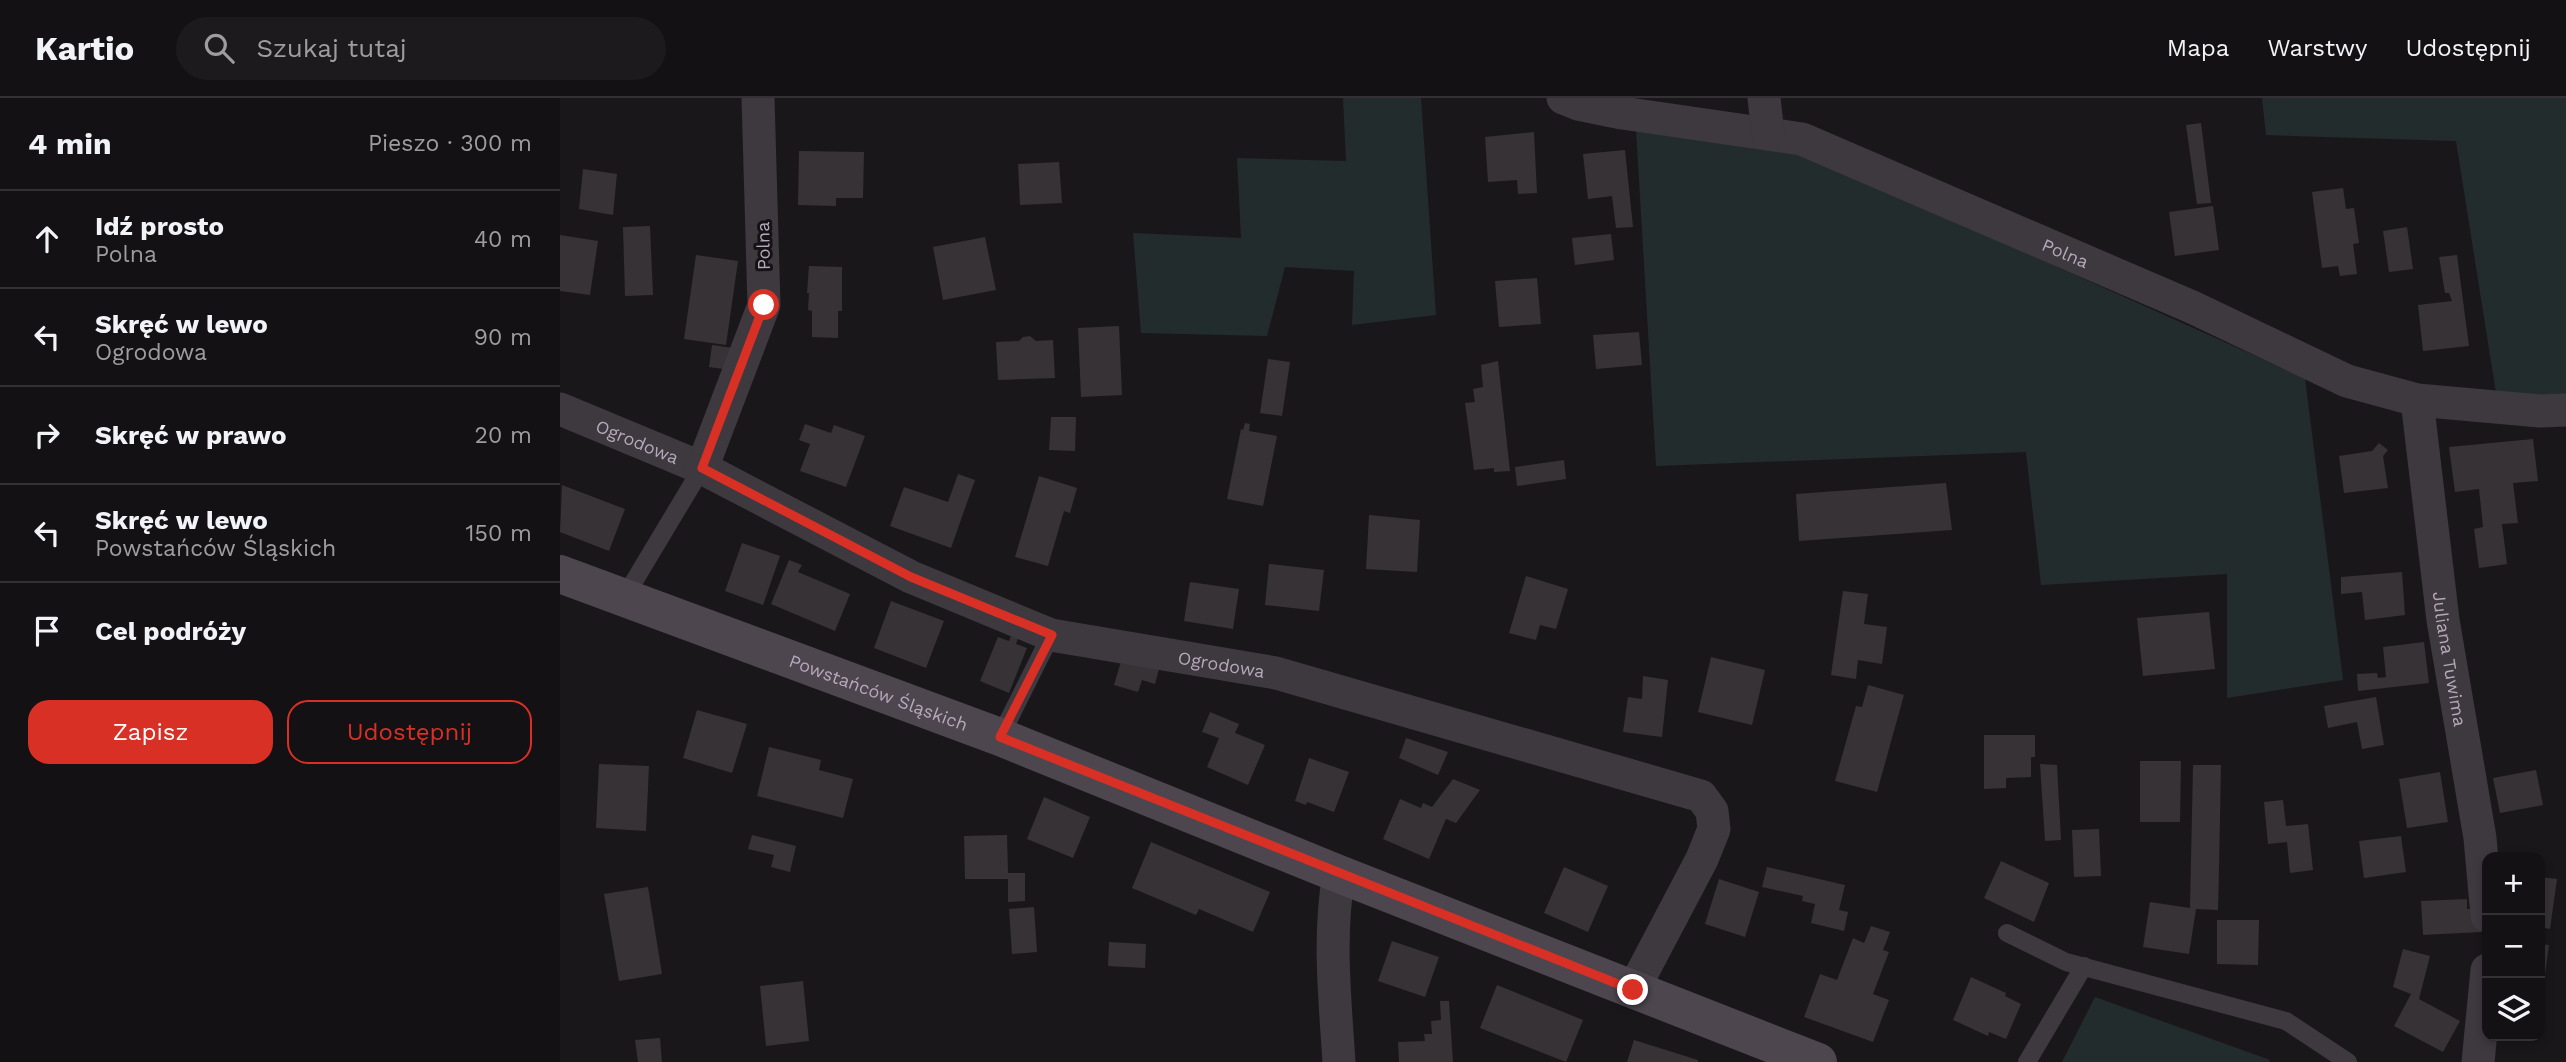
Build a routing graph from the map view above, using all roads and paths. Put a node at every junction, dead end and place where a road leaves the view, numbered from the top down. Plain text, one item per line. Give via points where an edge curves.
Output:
1 (758, 98) edge
2 (1563, 98) edge
3 (1764, 98) edge
4 (1768, 134) junction
5 (2417, 400) junction
6 (560, 409) edge
7 (2566, 410) edge
8 (702, 468) junction
9 (560, 574) edge
10 (624, 598) junction
11 (1052, 635) junction
12 (1000, 737) junction
13 (1339, 874) junction
14 (2487, 915) edge
15 (2007, 933) dead end
16 (2084, 966) junction
17 (2486, 978) edge
18 (1633, 990) junction
19 (1339, 1062) edge
20 (1818, 1062) edge
21 (2027, 1062) edge
22 (2348, 1062) edge
23 (2478, 1062) edge

1 - 8 street, Polna via 764,305
2 - 4 street, Polna via 1622,113
3 - 4 street
4 - 5 street, Polna via 1802,139 2026,234 2347,381
5 - 7 street, Polna
5 - 14 street, Juliana Tuwima via 2443,620 2480,838
6 - 8 street, Ogrodowa
8 - 10 lane
8 - 11 street, Ogrodowa via 911,577
9 - 10 street, Powstańców Śląskich
10 - 12 street, Powstańców Śląskich
11 - 12 lane
11 - 18 street, Ogrodowa via 1276,673 1701,796 1712,811 1714,829
12 - 13 street, Powstańców Śląskich
13 - 18 street, Powstańców Śląskich
13 - 19 street via 1334,986
15 - 16 lane
16 - 21 lane
16 - 22 lane via 2286,1021
17 - 23 street
18 - 20 street, Powstańców Śląskich

